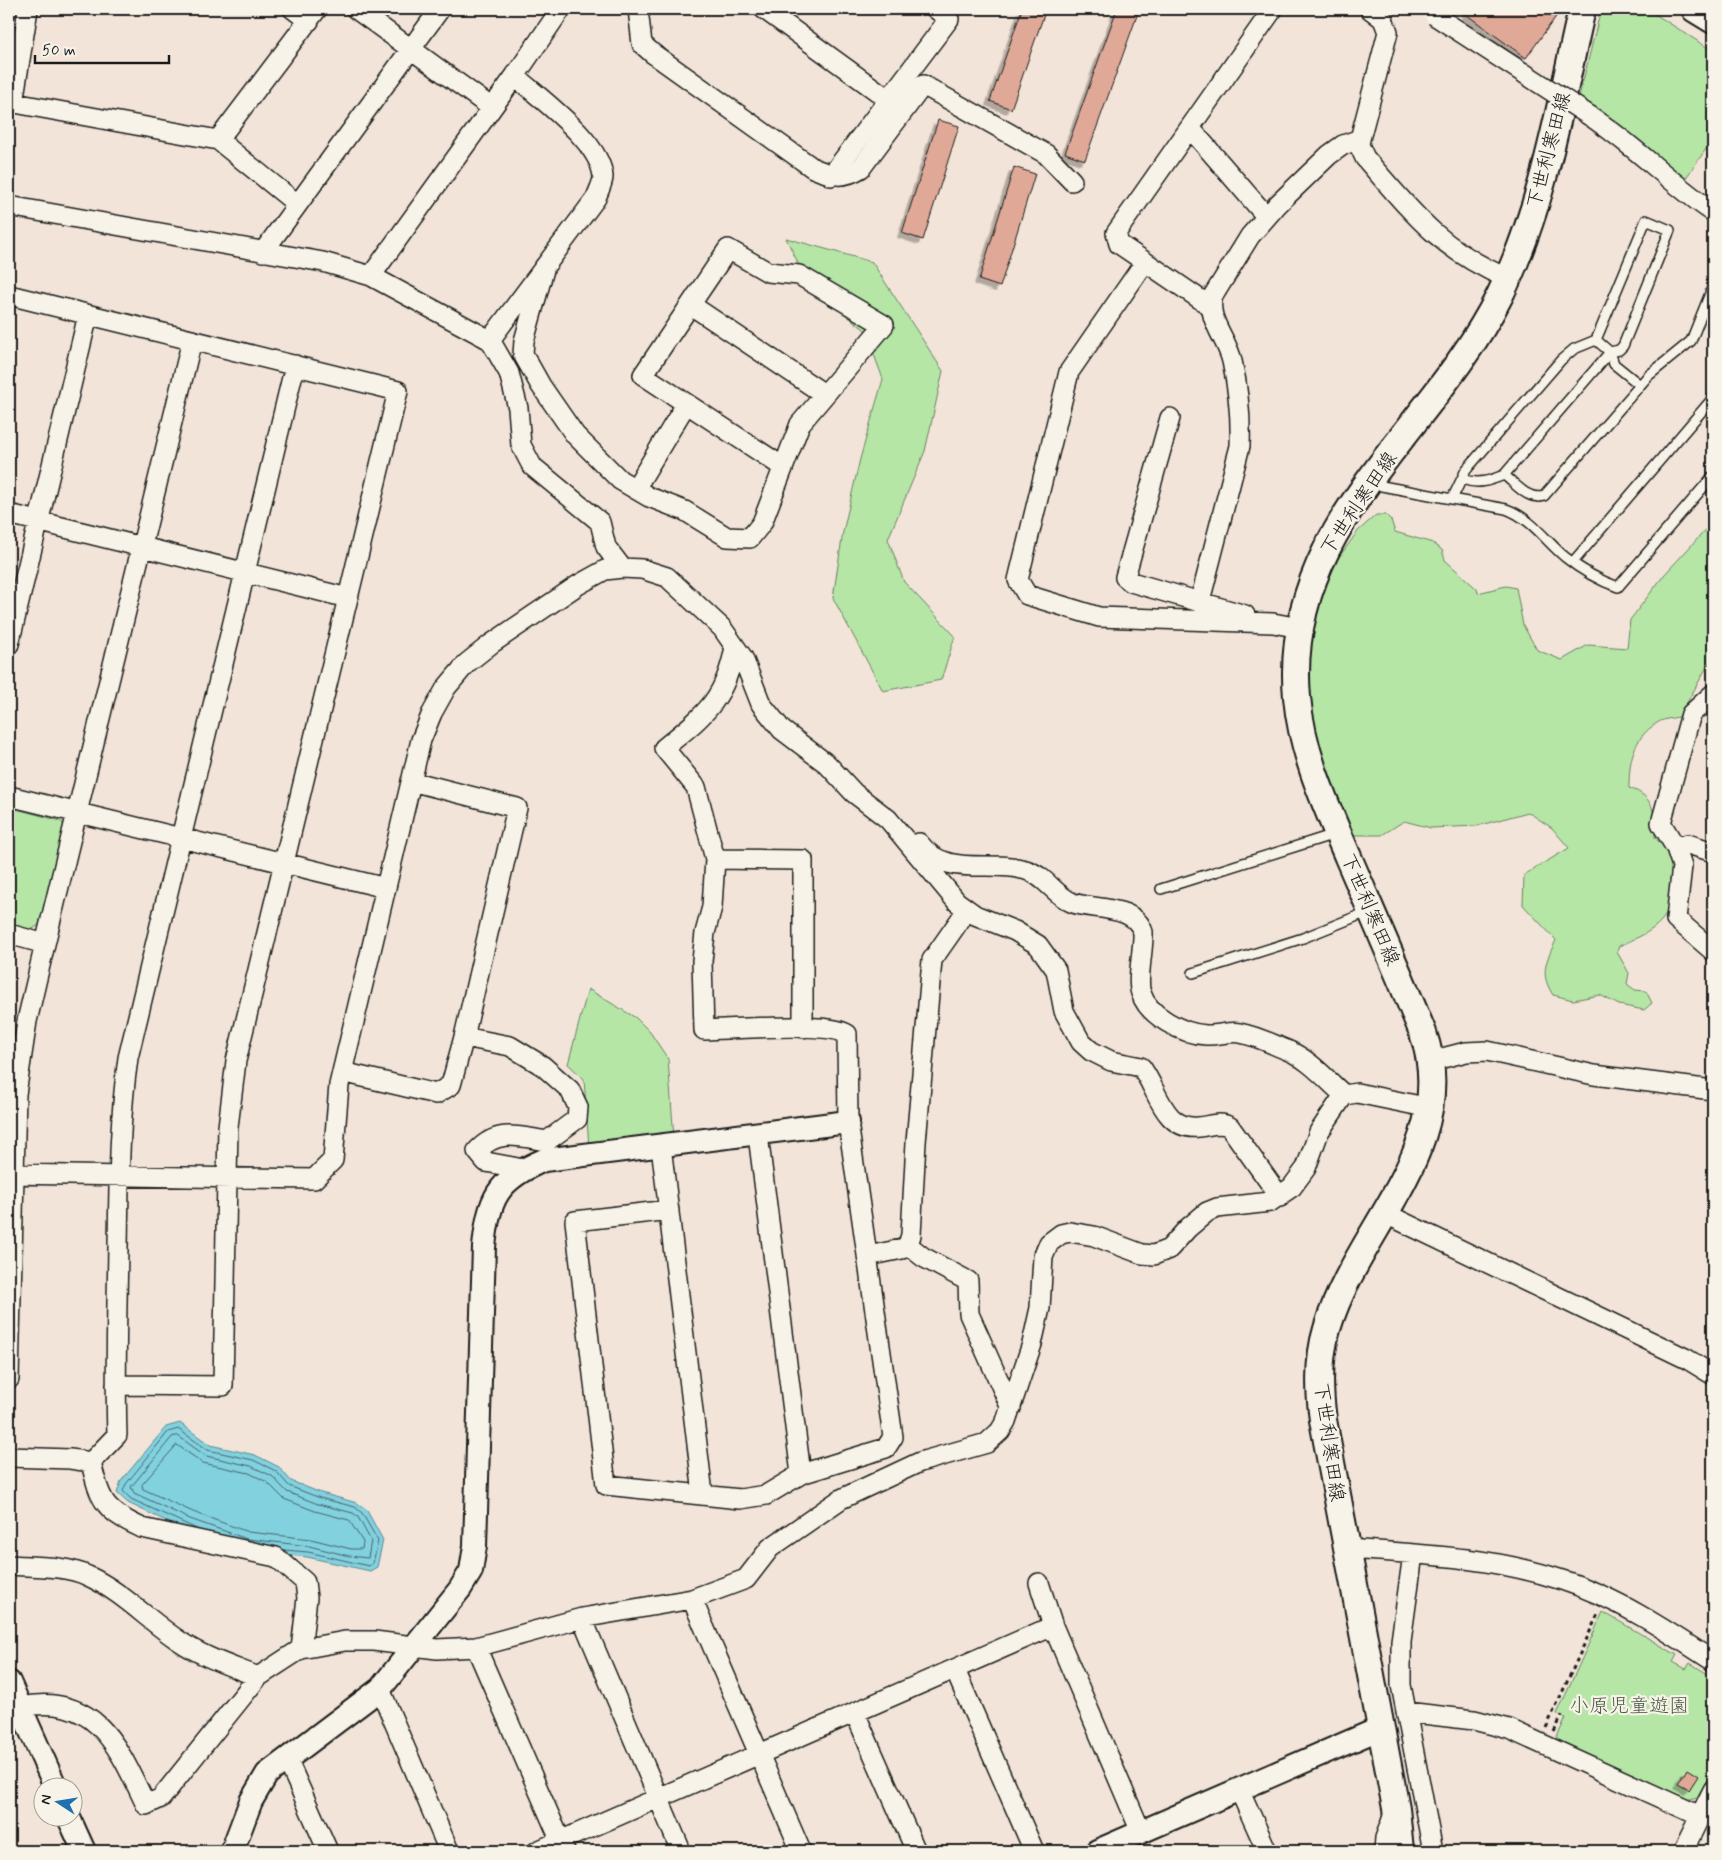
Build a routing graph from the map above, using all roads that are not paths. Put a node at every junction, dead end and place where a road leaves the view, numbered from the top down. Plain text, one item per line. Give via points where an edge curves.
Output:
1 (28, 9) edge
2 (293, 9) edge
3 (356, 9) edge
4 (440, 9) edge
5 (561, 9) edge
6 (638, 9) edge
7 (764, 9) edge
8 (936, 9) edge
9 (1274, 9) edge
10 (1370, 9) edge
11 (1582, 9) edge
12 (1695, 9) edge
13 (1429, 12) edge
14 (313, 15) edge
15 (1713, 20) edge
16 (411, 49) junction
17 (515, 76) junction
18 (888, 99) junction
19 (11, 103) edge
20 (492, 108) junction
21 (1190, 128) junction
22 (1360, 139) junction
23 (218, 140) junction
24 (831, 176) junction
25 (1072, 181) dead end
26 (297, 204) junction
27 (9, 206) edge
28 (1713, 212) edge
29 (1266, 216) junction
30 (263, 252) junction
31 (1145, 262) junction
32 (545, 266) junction
33 (371, 276) junction
34 (1507, 278) junction
35 (1713, 286) edge
36 (9, 295) edge
37 (691, 304) junction
38 (1210, 306) junction
39 (88, 315) junction
40 (192, 340) junction
41 (490, 340) junction
42 (1596, 340) junction
43 (1610, 352) junction
44 (295, 365) junction
45 (1640, 385) junction
46 (824, 394) junction
47 (1713, 398) edge
48 (686, 404) junction
49 (1170, 418) dead end
50 (784, 467) junction
51 (1504, 475) junction
52 (1713, 476) edge
53 (1462, 479) junction
54 (1368, 484) junction
55 (635, 489) junction
56 (1452, 499) junction
57 (9, 514) edge
58 (38, 522) junction
59 (142, 547) junction
60 (1573, 562) junction
61 (622, 568) junction
62 (245, 573) junction
63 (348, 598) junction
64 (1200, 601) junction
65 (1273, 623) junction
66 (1300, 628) junction
67 (9, 644) edge
68 (735, 647) junction
69 (1713, 694) edge
70 (411, 781) junction
71 (9, 796) edge
72 (880, 811) junction
73 (77, 813) junction
74 (1338, 832) junction
75 (181, 838) junction
76 (1676, 848) junction
77 (1713, 852) edge
78 (715, 859) junction
79 (284, 864) junction
80 (386, 888) junction
81 (1161, 889) dead end
82 (967, 910) junction
83 (1371, 911) junction
84 (9, 934) edge
85 (45, 944) junction
86 (1713, 951) edge
87 (1193, 973) dead end
88 (803, 1028) junction
89 (464, 1037) junction
90 (1431, 1062) junction
91 (342, 1072) junction
92 (1713, 1090) edge
93 (1344, 1095) junction
94 (1430, 1108) junction
95 (848, 1122) junction
96 (758, 1134) junction
97 (661, 1146) junction
98 (523, 1169) junction
99 (11, 1174) edge
100 (119, 1176) junction
101 (229, 1177) junction
102 (1280, 1196) junction
103 (669, 1210) junction
104 (1384, 1213) junction
105 (908, 1245) junction
106 (868, 1256) junction
107 (1713, 1375) edge
108 (9, 1379) edge
109 (116, 1385) junction
110 (1011, 1408) junction
111 (9, 1456) edge
112 (92, 1462) junction
113 (801, 1474) junction
114 (703, 1494) junction
115 (1347, 1549) junction
116 (1413, 1554) junction
117 (9, 1565) edge
118 (1039, 1583) dead end
119 (692, 1599) junction
120 (582, 1618) junction
121 (1053, 1626) junction
122 (414, 1647) junction
123 (476, 1647) junction
124 (301, 1650) junction
125 (1713, 1660) edge
126 (955, 1670) junction
127 (258, 1677) junction
128 (9, 1682) edge
129 (380, 1690) junction
130 (20, 1707) junction
131 (1406, 1712) junction
132 (855, 1713) junction
133 (1381, 1728) junction
134 (759, 1755) junction
135 (287, 1759) junction
136 (52, 1778) edge
137 (1240, 1789) junction
138 (1713, 1790) edge
139 (658, 1798) junction
140 (1396, 1808) junction
141 (1700, 1816) junction
142 (74, 1828) edge
143 (1140, 1832) junction
144 (563, 1846) edge
145 (84, 1851) edge
146 (232, 1851) edge
147 (328, 1851) edge
148 (449, 1851) edge
149 (537, 1851) edge
150 (681, 1851) edge
151 (801, 1851) edge
152 (916, 1851) edge
153 (1034, 1851) edge
154 (1097, 1851) edge
155 (1267, 1851) edge
156 (1384, 1851) edge
157 (1400, 1851) edge
158 (1433, 1851) edge
159 (1683, 1851) edge

1 - 19 street
2 - 14 street
3 - 16 street
4 - 16 street
5 - 17 street
6 - 24 street via 642,44 652,54 813,168
7 - 18 street
8 - 18 street via 949,19
9 - 21 street
10 - 22 street via 1384,19 1388,36
11 - 34 main road, 下世利寒田線 via 1540,187
12 - 15 main road
13 - 28 street, bridge via 1608,128
14 - 23 street
16 - 20 street
16 - 26 street
17 - 20 street
17 - 32 street via 580,136 597,156 603,178 596,198
18 - 24 street
19 - 23 street
20 - 33 street
21 - 29 street
21 - 31 street via 1116,233 1119,244
22 - 29 street via 1329,155
22 - 34 street via 1364,158 1421,223 1454,251
23 - 26 street
24 - 25 street via 848,176 861,168 923,85 1046,154
26 - 30 street
27 - 30 street
29 - 38 street via 1212,296
30 - 33 street via 323,262
31 - 38 street
31 - 65 street via 1069,372 1018,580 1027,595 1099,617
32 - 41 street
32 - 55 street via 523,354 575,435 620,480
33 - 41 street
34 - 54 main road, 下世利寒田線 via 1464,354
35 - 45 lane via 1691,341
36 - 39 street
37 - 46 street
37 - 46 street via 728,249 768,272 799,275 884,326
37 - 48 street via 643,375
38 - 64 street via 1212,317 1228,346 1241,430 1240,446
39 - 40 street
39 - 58 street
40 - 44 street
40 - 59 street
41 - 61 street via 509,373 518,408 521,445 532,466 600,522 606,547
42 - 43 lane
42 - 43 lane via 1646,220 1670,230 1623,346
42 - 53 lane via 1574,349 1561,360 1466,470
43 - 45 lane via 1614,364
43 - 51 lane
44 - 62 street
44 - 63 street via 398,391
45 - 51 lane via 1544,496 1530,497
46 - 50 street via 800,424
47 - 60 lane
48 - 50 street
48 - 55 street
49 - 64 street via 1125,578
50 - 55 street via 762,523 750,538 727,537 685,511
51 - 53 lane via 1485,483
52 - 60 lane via 1618,588 1598,580
53 - 56 lane
54 - 56 lane
54 - 66 main road, 下世利寒田線 via 1337,529 1318,565
56 - 60 lane via 1521,515
57 - 58 street
58 - 59 street
58 - 67 street
59 - 62 street
59 - 73 street
61 - 68 street via 667,577 722,628
61 - 70 street via 605,570 578,585 466,663 432,713 421,740
62 - 63 street
62 - 75 street
63 - 79 street
64 - 65 street
65 - 66 street
66 - 74 main road, 下世利寒田線 via 1296,683 1301,729 1312,769
68 - 72 street via 743,658 762,704 775,722 827,764 854,793
68 - 78 street via 732,664 715,703 664,748 696,786
69 - 76 street via 1691,714 1661,823
70 - 80 street
70 - 89 street via 517,808
71 - 73 street
72 - 82 street via 946,891
72 - 93 street via 896,814 921,846 949,865 997,865 1026,870 1039,875 1073,902 1133,917 1143,932 1139,988 1153,1010 1194,1033 1242,1033 1286,1050 1302,1058
73 - 75 street
73 - 85 street
74 - 81 lane
74 - 83 main road, 下世利寒田線
75 - 79 street
75 - 100 street via 128,1058 122,1103
76 - 77 street via 1688,844
76 - 86 street via 1682,866 1676,919
78 - 88 street via 803,860
78 - 88 street via 712,907 702,961 704,1030
79 - 80 street
79 - 101 street via 236,1061 228,1127
80 - 91 street
82 - 102 street via 1038,945 1056,970 1064,1011 1081,1042 1091,1052 1111,1062 1141,1067 1163,1107 1175,1121 1192,1128 1222,1124 1230,1127
82 - 105 street via 932,960
83 - 87 lane via 1303,938
83 - 90 main road, 下世利寒田線 via 1423,1033
84 - 85 street
85 - 99 street via 20,1061
88 - 95 street via 842,1030 847,1034
89 - 91 street via 450,1085 436,1094
89 - 98 street via 510,1046 543,1066 570,1090 578,1107 577,1119 547,1141 511,1134 486,1141 476,1151 486,1162
90 - 92 street via 1466,1052 1487,1052 1594,1075
90 - 94 main road, 下世利寒田線
91 - 101 street via 333,1160 314,1179
93 - 94 street via 1357,1093
93 - 102 street via 1319,1132 1306,1168
94 - 104 main road, 下世利寒田線 via 1418,1150
95 - 96 street
95 - 106 street
96 - 97 street
96 - 113 street
97 - 98 street via 564,1156
97 - 103 street
98 - 122 street via 495,1196 487,1216 475,1546 471,1571
99 - 100 street
99 - 108 street
100 - 101 street
100 - 109 street
101 - 109 street via 223,1386
102 - 110 street via 1262,1204 1208,1212 1169,1249 1154,1255 1084,1234 1070,1232 1056,1237 1044,1252 1036,1330
103 - 114 street
103 - 114 street via 575,1221 606,1485
104 - 107 street via 1687,1359
104 - 115 main road, 下世利寒田線 via 1338,1300 1323,1345 1321,1402
105 - 106 street
105 - 110 street via 923,1257 968,1281 968,1314
106 - 113 street via 893,1437 886,1448
109 - 112 street via 117,1435
110 - 119 street via 1000,1431 987,1443 920,1462 841,1499 770,1548 746,1579
111 - 112 street
112 - 124 street via 97,1489 105,1504 122,1519 142,1528 276,1557 304,1582 306,1598
113 - 114 street via 766,1494 740,1499
115 - 116 street
115 - 133 main road, 下世利寒田線
116 - 125 street via 1486,1562 1563,1580 1650,1621
116 - 131 street via 1399,1661
117 - 127 street via 86,1575 112,1589 180,1642
118 - 121 street
119 - 120 street
119 - 134 street
120 - 123 street
120 - 139 street
121 - 126 street
121 - 143 street
122 - 123 street via 437,1650
122 - 124 street via 374,1641 345,1642
122 - 129 street
123 - 144 street
124 - 127 street via 277,1662
126 - 132 street
126 - 153 street
127 - 130 street via 161,1798 146,1805 122,1756 106,1733 83,1713 60,1706 36,1704
128 - 130 street
129 - 135 street
129 - 148 street
130 - 136 street
131 - 141 street via 1474,1720 1509,1728
131 - 158 street
132 - 134 street
132 - 152 street
133 - 137 street
133 - 140 main road, 下世利寒田線
134 - 139 street
134 - 151 street
135 - 146 street via 267,1774 251,1801
135 - 147 street
137 - 143 street
137 - 155 street
138 - 141 street
139 - 144 street
139 - 150 street
140 - 156 street via 1385,1838
140 - 157 main road, 下世利寒田線
141 - 159 street
142 - 145 street
143 - 154 street
144 - 149 street

